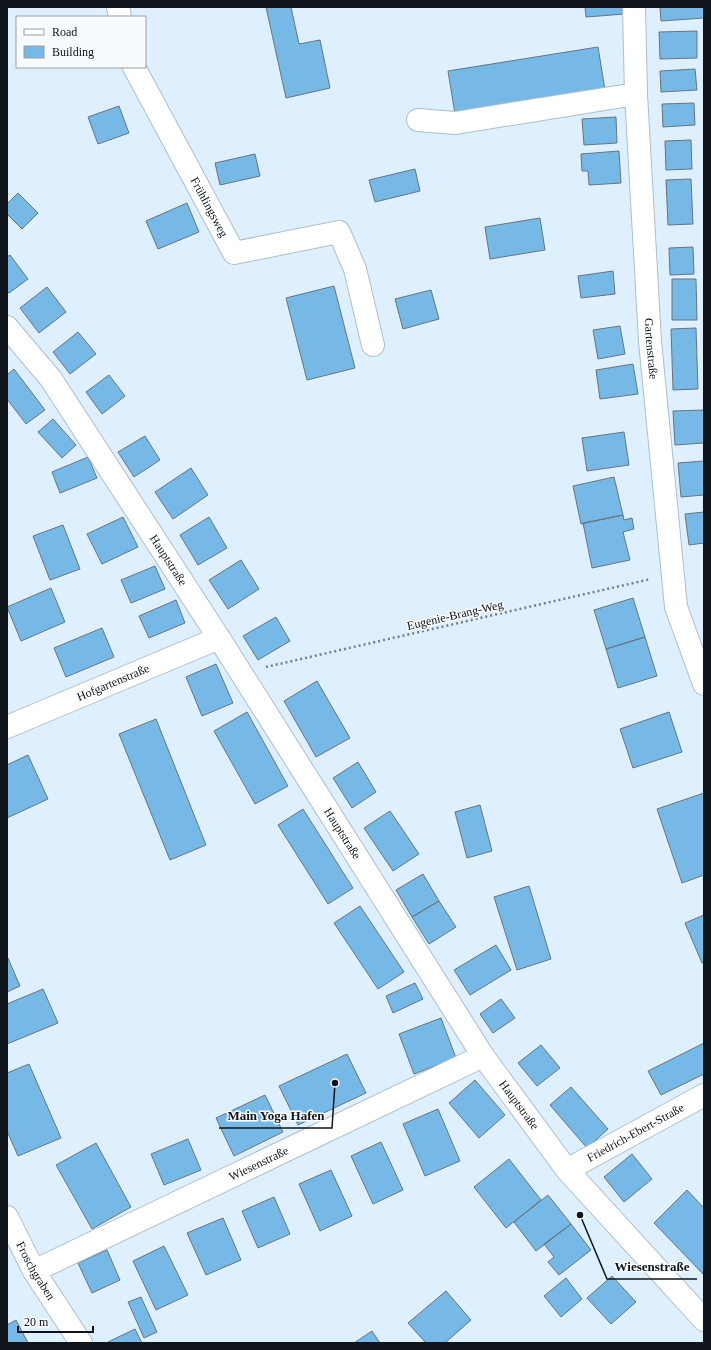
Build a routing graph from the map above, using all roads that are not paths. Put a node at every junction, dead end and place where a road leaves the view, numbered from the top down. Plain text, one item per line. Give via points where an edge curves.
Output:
1 (634, 7) edge
2 (135, 68) edge
3 (636, 94) junction
4 (418, 120) dead end
5 (7, 328) edge
6 (373, 345) dead end
7 (219, 638) junction
8 (704, 684) edge
9 (7, 727) edge
10 (483, 1056) junction
11 (704, 1095) edge
12 (567, 1170) junction
13 (7, 1217) edge
14 (34, 1270) junction
15 (704, 1320) edge
16 (81, 1343) edge

1 - 3 street, Gartenstraße
2 - 6 street, Frühlingsweg via 234,252 339,232 356,269
3 - 4 street via 455,123
3 - 8 street, Gartenstraße via 650,341 676,607
5 - 7 street, Hauptstraße via 51,379
7 - 9 street, Hofgartenstraße
7 - 10 street, Hauptstraße
10 - 12 street, Hauptstraße
10 - 14 street, Wiesenstraße
11 - 12 street, Friedrich-Ebert-Straße
12 - 15 street, Hauptstraße
13 - 14 street, Froschgraben
14 - 16 street, Froschgraben

